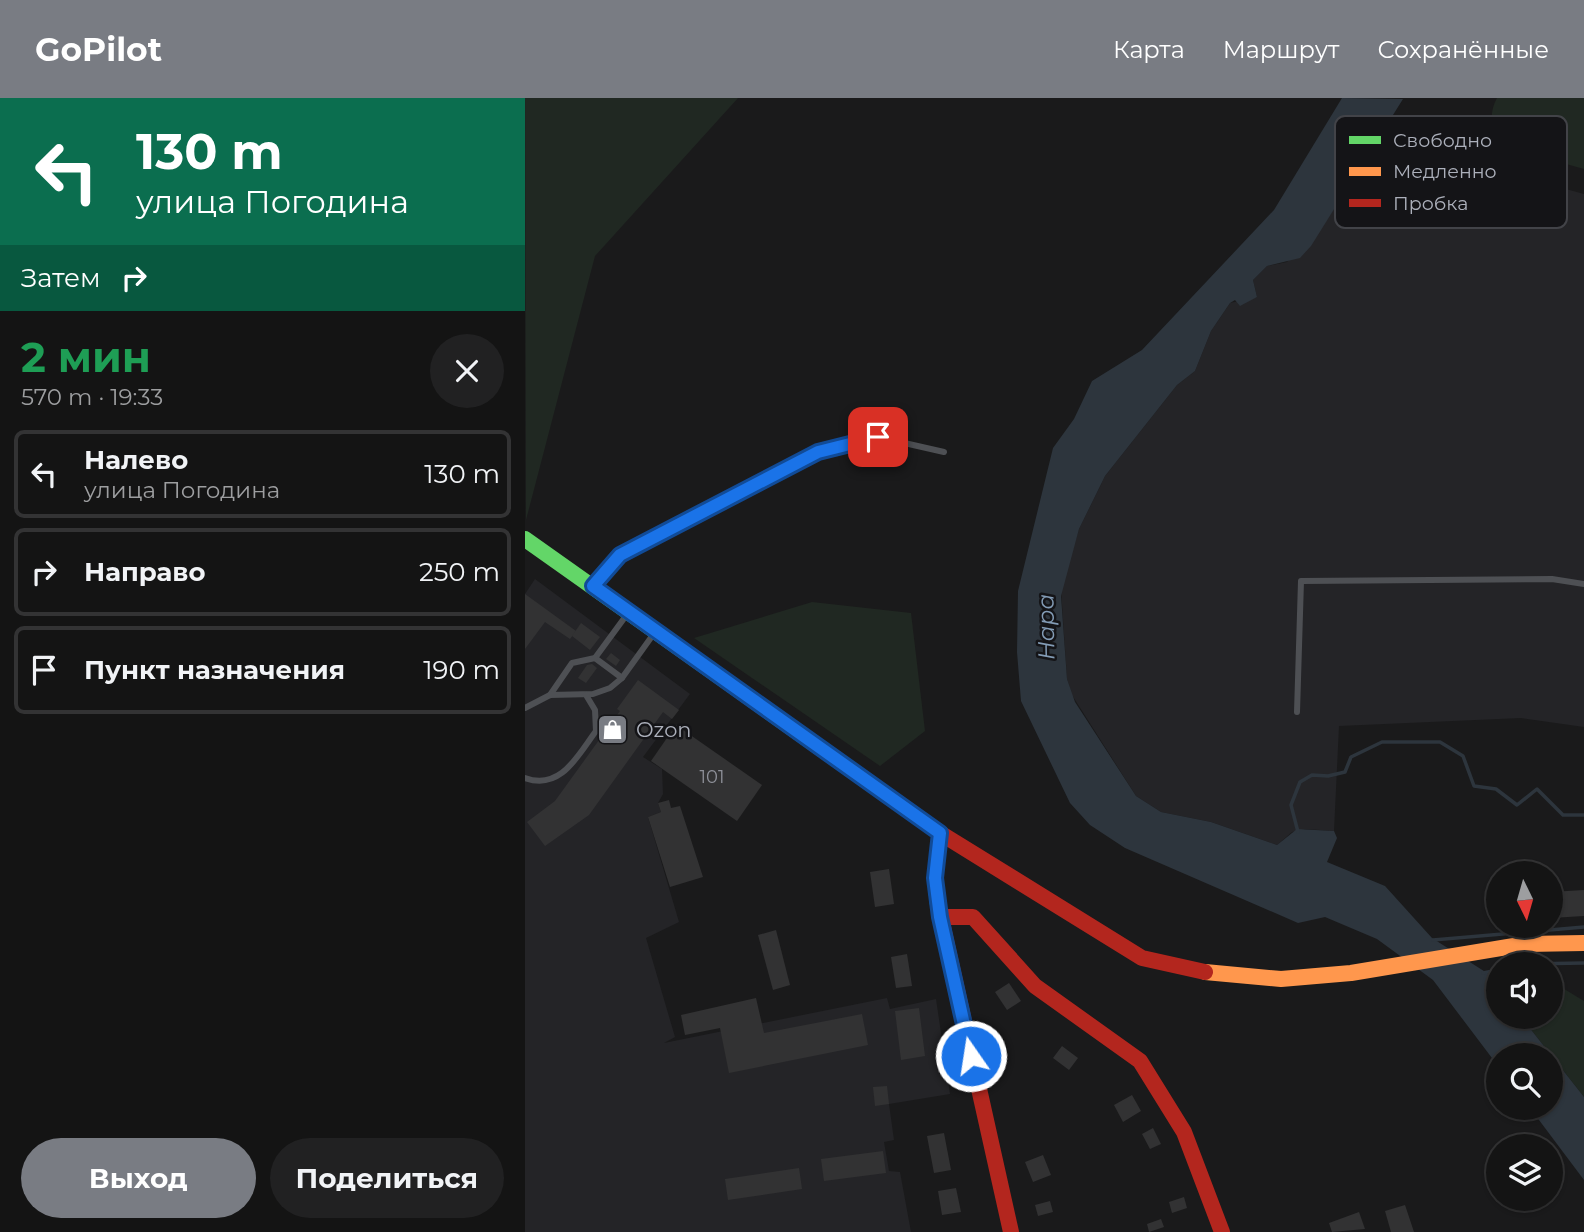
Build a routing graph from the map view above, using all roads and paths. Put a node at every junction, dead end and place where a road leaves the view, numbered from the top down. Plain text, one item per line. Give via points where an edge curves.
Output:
1 (944, 452) dead end
2 (525, 539) edge
3 (1584, 584) edge
4 (593, 586) junction
5 (629, 612) junction
6 (656, 631) junction
7 (595, 658) junction
8 (622, 678) junction
9 (550, 695) junction
10 (586, 695) junction
11 (525, 708) edge
12 (1297, 712) dead end
13 (525, 778) edge
14 (940, 833) junction
15 (940, 917) junction
16 (1584, 943) edge
17 (1011, 1232) edge
18 (1222, 1232) edge

1 - 4 lane via 878,437 818,452 620,555
2 - 4 street
3 - 12 lane via 1552,579 1301,581
4 - 5 street
5 - 6 street
5 - 7 lane
6 - 8 lane
6 - 14 street
7 - 8 lane
7 - 9 lane via 572,663
8 - 10 lane via 604,691
9 - 10 lane
9 - 11 lane
10 - 13 lane via 597,725 582,750 567,770 553,779
14 - 15 street via 935,878
14 - 16 street via 1142,958 1205,972 1281,979 1351,973 1526,944
15 - 17 street
15 - 18 street via 973,918 1035,986 1140,1061 1184,1132

